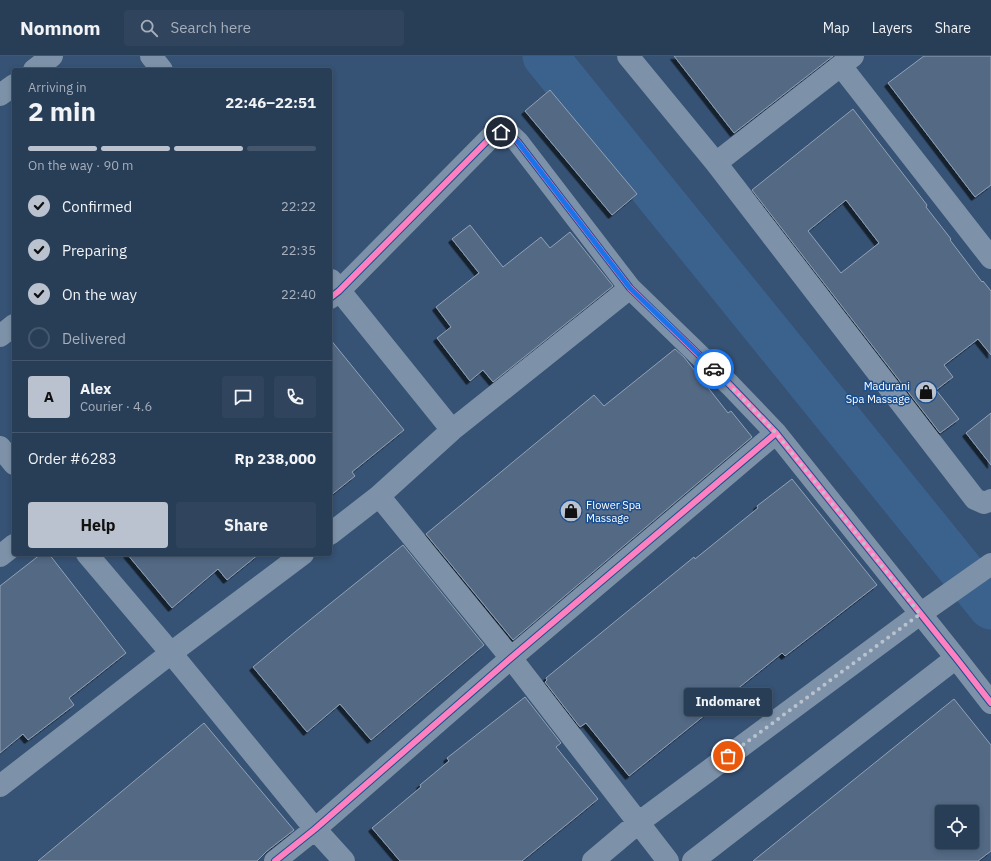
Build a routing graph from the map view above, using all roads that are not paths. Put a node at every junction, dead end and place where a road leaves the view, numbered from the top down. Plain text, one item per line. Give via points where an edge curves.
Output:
1 (52, 56) edge
2 (151, 56) edge
3 (628, 56) edge
4 (847, 61) edge
5 (37, 68) edge
6 (160, 68) edge
7 (12, 87) edge
8 (0, 96) edge
9 (716, 164) junction
10 (988, 248) edge
11 (630, 288) junction
12 (333, 289) edge
13 (12, 327) edge
14 (0, 336) edge
15 (452, 430) junction
16 (776, 433) junction
17 (0, 447) edge
18 (12, 462) edge
19 (379, 496) junction
20 (991, 500) edge
21 (332, 532) edge
22 (12, 547) edge
23 (0, 556) edge
24 (89, 556) edge
25 (300, 556) edge
26 (988, 567) edge
27 (929, 608) junction
28 (171, 653) junction
29 (511, 658) junction
30 (956, 658) junction
31 (991, 703) edge
32 (0, 786) edge
33 (638, 823) junction
34 (315, 829) junction
35 (275, 861) edge
36 (344, 861) edge
37 (593, 861) edge
38 (668, 861) edge
39 (693, 861) edge

1 - 5 street
2 - 6 street
3 - 9 street
4 - 9 street
4 - 10 street
7 - 8 street
9 - 20 street via 975,499 984,504
11 - 12 street via 518,142 509,133 501,132 491,137
11 - 15 street
11 - 16 street
12 - 15 street
13 - 14 street
15 - 19 street
16 - 27 street
16 - 29 street
17 - 18 street
19 - 21 street
19 - 29 street
22 - 23 street
24 - 28 street
25 - 28 street
26 - 27 street
27 - 30 street
27 - 33 street
28 - 32 street
28 - 34 street
29 - 33 street
29 - 34 street
30 - 31 street
30 - 39 street
33 - 37 street
33 - 38 street
34 - 35 street
34 - 36 street

